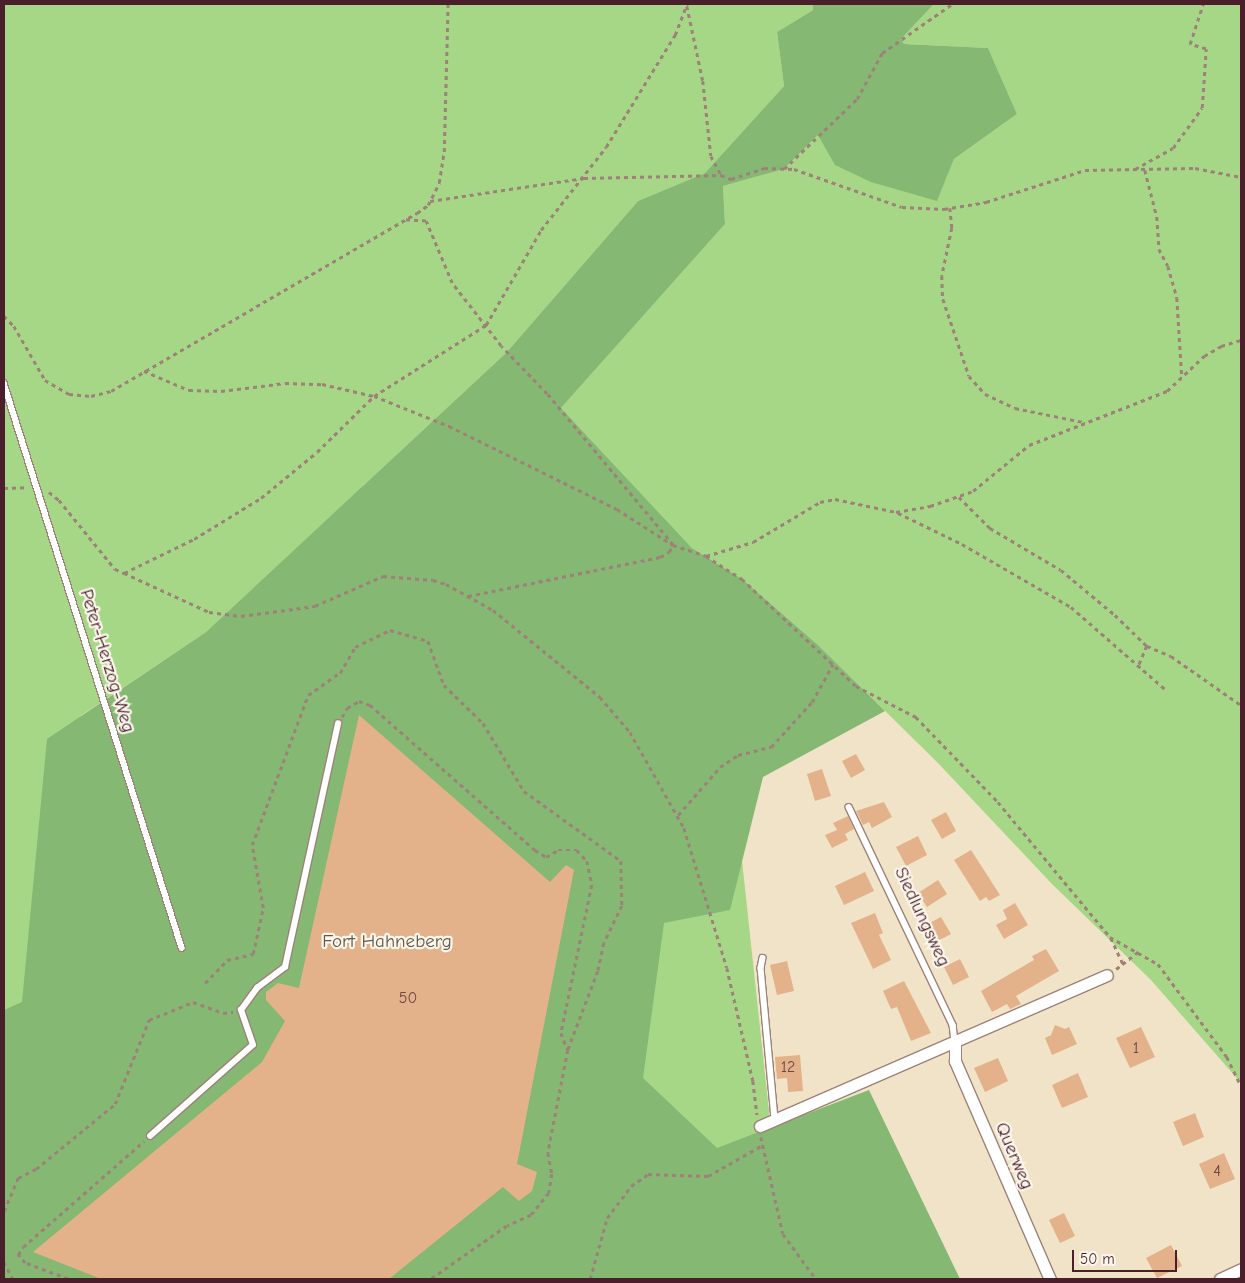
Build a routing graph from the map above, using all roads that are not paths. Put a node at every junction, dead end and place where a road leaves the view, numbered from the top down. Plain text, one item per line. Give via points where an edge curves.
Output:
1 (4, 383) edge
2 (338, 724) road end
3 (850, 807) dead end
4 (182, 948) dead end
5 (763, 958) dead end
6 (1106, 975) dead end
7 (955, 1043) junction
8 (775, 1120) junction
9 (760, 1126) road end
10 (150, 1136) road end
11 (1241, 1269) edge
12 (1050, 1279) edge
13 (1220, 1279) edge

1 - 4 lane, Peter-Herzog-Weg
2 - 10 lane via 285,967 257,988 240,1010 252,1045
3 - 7 lane, Siedlungsweg via 953,1025
5 - 8 lane via 761,968
6 - 7 street
7 - 8 street
7 - 12 street, Querweg via 956,1061
8 - 9 street
11 - 13 street

